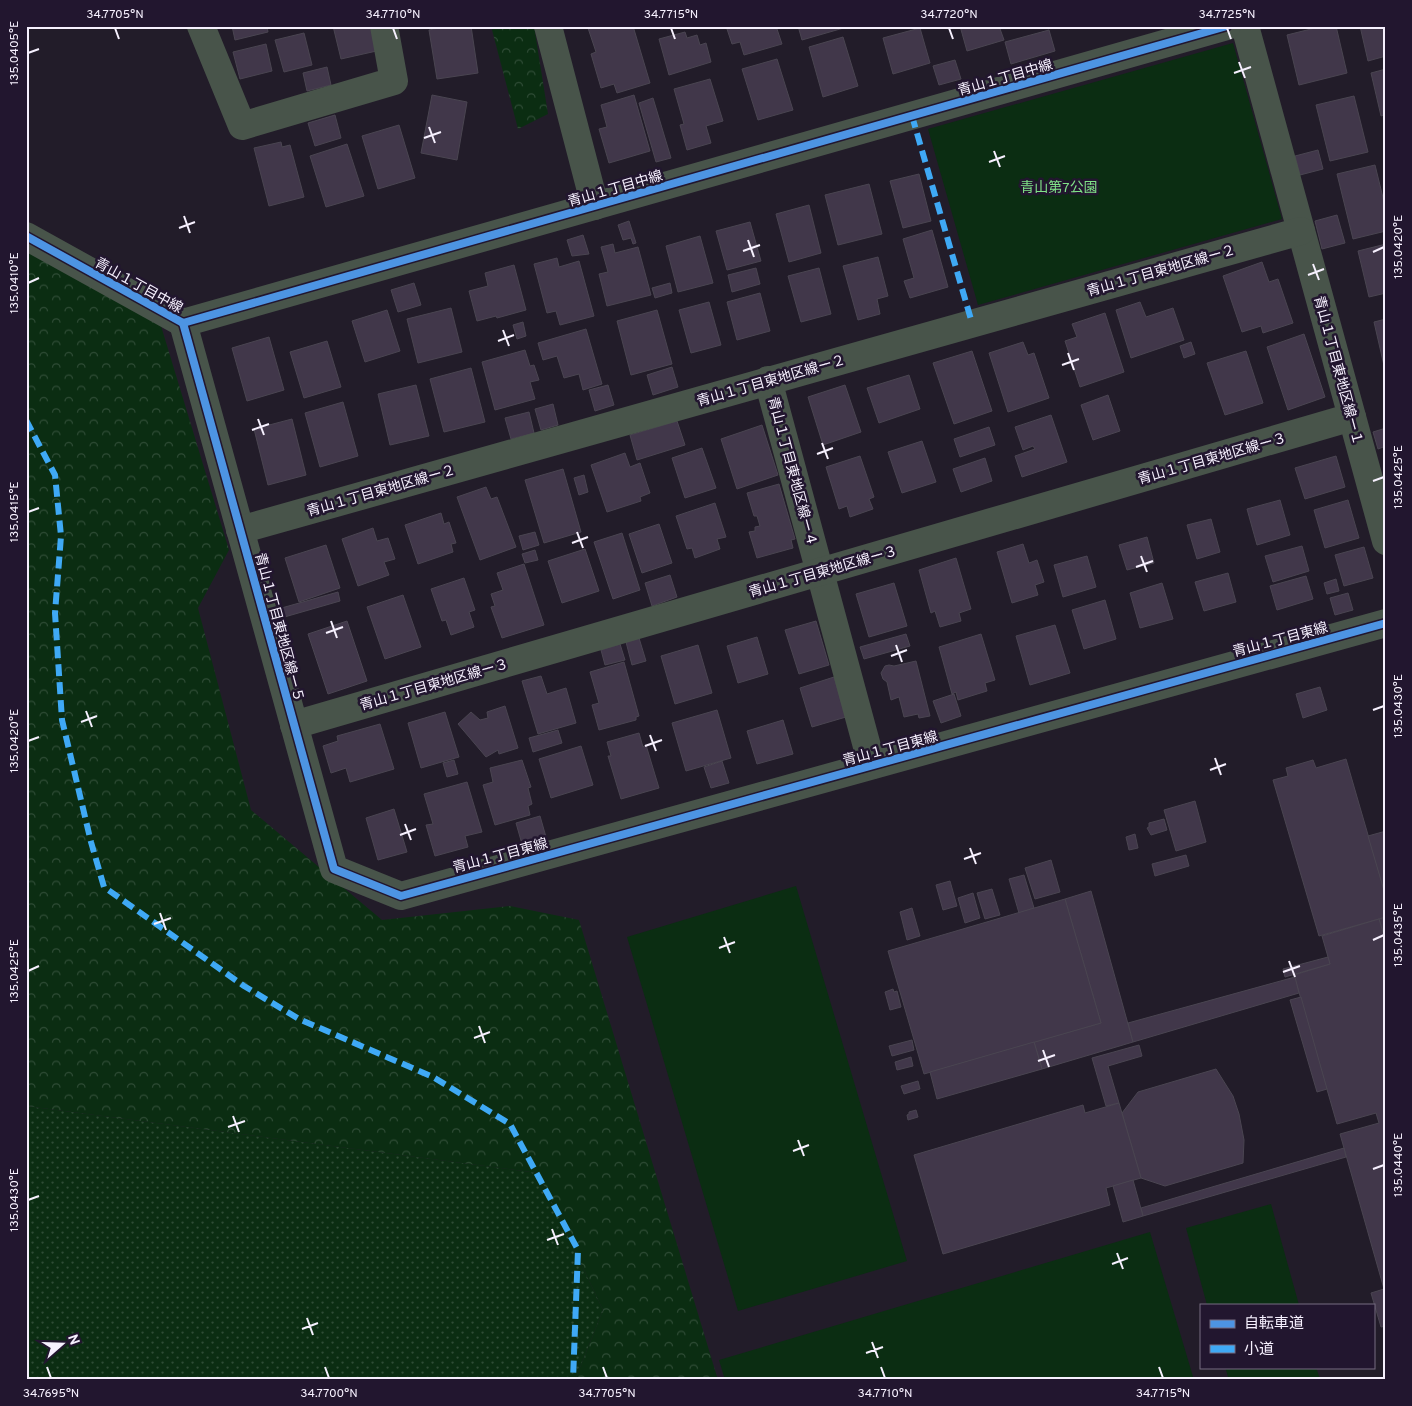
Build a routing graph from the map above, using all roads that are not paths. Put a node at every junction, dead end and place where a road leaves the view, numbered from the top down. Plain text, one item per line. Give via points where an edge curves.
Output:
1 (201, 26) edge
2 (384, 26) edge
3 (548, 26) edge
4 (1227, 26) edge
5 (1246, 26) edge
6 (596, 206) junction
7 (1302, 231) junction
8 (26, 236) edge
9 (184, 324) junction
10 (768, 380) junction
11 (1352, 417) junction
12 (240, 530) junction
13 (1386, 541) edge
14 (820, 572) junction
15 (1386, 623) edge
16 (294, 724) junction
17 (872, 765) junction
18 (401, 896) joint

1 - 2 street via 242,126 394,81
3 - 6 street
4 - 6 street, 青山１丁目中線
5 - 7 street, 青山１丁目東地区線ー１
6 - 9 street, 青山１丁目中線
7 - 10 street, 青山１丁目東地区線ー２
7 - 11 street, 青山１丁目東地区線ー１
8 - 9 street, 青山１丁目中線
9 - 12 street, 青山１丁目東地区線ー５
10 - 12 street, 青山１丁目東地区線ー２
10 - 14 street, 青山１丁目東地区線ー４
11 - 13 street, 青山１丁目東地区線ー１
11 - 14 street, 青山１丁目東地区線ー３
12 - 16 street, 青山１丁目東地区線ー５
14 - 16 street, 青山１丁目東地区線ー３
14 - 17 street, 青山１丁目東地区線ー４
15 - 17 street, 青山１丁目東線
16 - 18 street, 青山１丁目東地区線ー５ via 334,869
17 - 18 street, 青山１丁目東線

